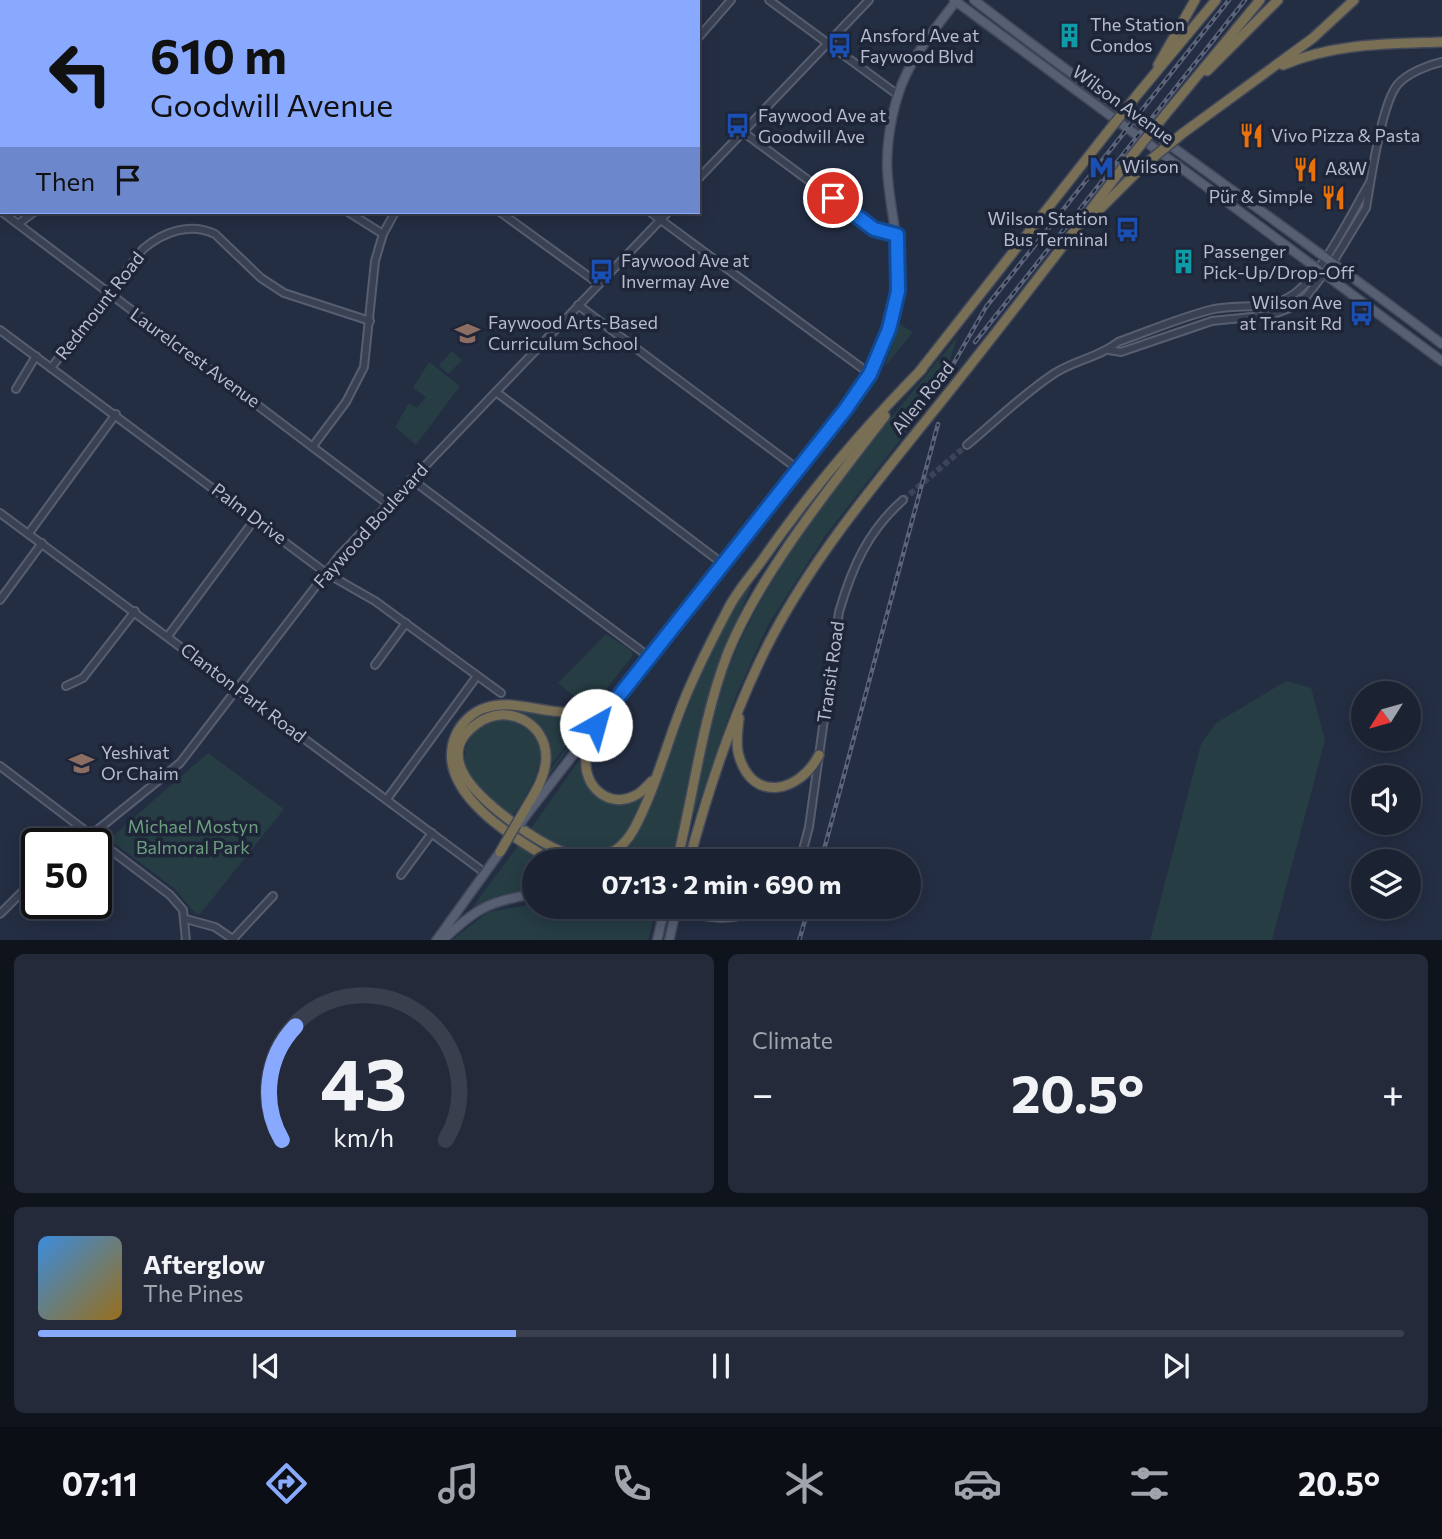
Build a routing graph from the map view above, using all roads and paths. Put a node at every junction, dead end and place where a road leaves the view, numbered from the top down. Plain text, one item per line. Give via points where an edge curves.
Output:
1 (731, 0) edge
2 (769, 0) edge
3 (869, 0) edge
4 (974, 0) edge
5 (1195, 0) edge
6 (1216, 0) edge
7 (1260, 0) edge
8 (1278, 0) edge
9 (1354, 0) edge
10 (956, 1) edge
11 (700, 36) edge
12 (1442, 42) edge
13 (827, 44) junction
14 (1442, 62) edge
15 (1260, 78) junction
16 (1183, 94) junction
17 (898, 95) junction
18 (1137, 95) junction
19 (743, 132) junction
20 (700, 177) edge
21 (1370, 182) junction
22 (5, 214) edge
23 (31, 214) edge
24 (351, 214) edge
25 (394, 214) edge
26 (503, 214) edge
27 (653, 214) edge
28 (666, 214) edge
29 (660, 219) junction
30 (18, 224) junction
31 (383, 234) junction
32 (897, 235) junction
33 (1066, 244) junction
34 (1325, 256) junction
35 (1334, 262) junction
36 (1317, 267) junction
37 (1325, 273) junction
38 (598, 284) junction
39 (108, 295) junction
40 (578, 305) junction
41 (370, 321) junction
42 (0, 330) edge
43 (1442, 344) edge
44 (1108, 350) junction
45 (36, 356) junction
46 (1442, 361) edge
47 (51, 368) junction
48 (922, 369) junction
49 (870, 374) junction
50 (16, 389) dead end
51 (496, 392) junction
52 (116, 414) junction
53 (313, 446) junction
54 (967, 446) tunnel mouth
55 (799, 470) junction
56 (411, 479) junction
57 (903, 500) tunnel mouth
58 (388, 504) junction
59 (0, 513) edge
60 (255, 519) junction
61 (30, 533) junction
62 (42, 543) junction
63 (723, 564) junction
64 (326, 573) junction
65 (0, 600) edge
66 (135, 611) junction
67 (406, 624) junction
68 (168, 636) junction
69 (649, 656) junction
70 (375, 665) dead end
71 (477, 676) junction
72 (66, 686) dead end
73 (239, 691) junction
74 (501, 693) dead end
75 (620, 695) junction
76 (612, 704) junction
77 (741, 705) junction
78 (819, 755) junction
79 (0, 766) edge
80 (656, 777) junction
81 (387, 799) junction
82 (529, 808) junction
83 (85, 828) edge
84 (100, 828) edge
85 (432, 833) junction
86 (112, 849) edge
87 (536, 849) edge
88 (680, 849) edge
89 (693, 849) edge
90 (802, 849) edge
91 (500, 852) joint
92 (485, 873) junction
93 (401, 875) dead end
94 (21, 893) edge
95 (522, 896) edge
96 (273, 897) dead end
97 (0, 914) edge
98 (186, 919) junction
99 (661, 919) edge
100 (674, 919) edge
101 (186, 940) edge
102 (234, 940) edge
103 (436, 940) edge
104 (442, 940) edge
105 (657, 940) edge
106 (669, 940) edge

1 - 11 street
2 - 13 street
3 - 13 street
4 - 34 main road, Wilson Avenue
5 - 18 highway via 1177,37
6 - 18 highway, Allen Road
7 - 16 highway, Allen Road
8 - 16 highway
9 - 15 highway
10 - 17 main road via 909,68
10 - 36 main road, Wilson Avenue
12 - 15 highway via 1338,48 1298,59
13 - 17 street
13 - 19 street
14 - 21 street via 1398,84 1389,102
15 - 33 highway, bridge via 1143,166
16 - 33 highway, Allen Road, bridge
17 - 32 main road via 887,177
18 - 48 highway, Allen Road, bridge
19 - 20 street
19 - 32 street via 874,229
21 - 34 street
21 - 35 street via 1359,223
22 - 30 street, Laurelcrest Avenue
23 - 30 street
24 - 31 street
25 - 31 street
26 - 38 street
27 - 29 street
28 - 29 street, Faywood Boulevard
29 - 38 street, Faywood Boulevard
29 - 49 street
30 - 39 street, Laurelcrest Avenue
31 - 41 street via 372,277
32 - 49 main road via 898,291 889,329
33 - 77 highway, Allen Road via 833,541 774,634
34 - 35 main road, Wilson Avenue
34 - 36 street
35 - 37 street
35 - 43 main road, Wilson Avenue
36 - 37 main road, Wilson Avenue
36 - 44 street via 1298,290 1280,302 1206,311 1118,342
37 - 44 street via 1306,297 1282,312 1222,319 1121,352
37 - 46 main road, Wilson Avenue
38 - 40 street, Faywood Boulevard
39 - 41 street, Redmount Road via 153,241 172,232 206,230 225,240 261,278 284,293
39 - 47 street, Redmount Road
39 - 53 street, Laurelcrest Avenue
40 - 51 street, Faywood Boulevard
40 - 55 street
41 - 53 street via 359,380
42 - 45 street, Palm Drive
44 - 54 street via 1054,373
45 - 47 street, Palm Drive
45 - 50 street
47 - 52 street, Palm Drive
48 - 80 highway via 843,456 728,607 679,712
48 - 88 highway, Allen Road via 834,481 728,652 709,712
49 - 55 main road
51 - 56 street, Faywood Boulevard
51 - 63 street
52 - 60 street, Palm Drive
52 - 61 street
53 - 58 street, Laurelcrest Avenue
55 - 63 main road
56 - 58 street, Faywood Boulevard
56 - 69 street
57 - 78 street, Transit Road via 866,543 848,579 839,612
58 - 64 street, Faywood Boulevard
59 - 61 street, Clanton Park Road
60 - 64 street, Palm Drive
60 - 68 street
61 - 62 street, Clanton Park Road
62 - 65 street
62 - 66 street, Clanton Park Road
63 - 69 main road
64 - 67 street, Palm Drive
64 - 73 street, Faywood Boulevard
66 - 68 street, Clanton Park Road
66 - 72 street via 83,678
67 - 70 street
67 - 71 street, Palm Drive
68 - 73 street, Clanton Park Road
69 - 75 main road
71 - 74 street, Palm Drive
71 - 81 street
73 - 81 street, Clanton Park Road
73 - 84 street, Faywood Boulevard via 180,763
75 - 76 main road
75 - 87 highway via 573,713 504,704 482,708 457,732 450,750 451,768 470,802
76 - 80 highway via 586,755 585,772 594,789 604,797 628,799
76 - 82 main road
77 - 78 highway via 737,751 758,782 773,788 794,784 807,776
77 - 89 highway, Allen Road
78 - 90 street, Transit Road
79 - 83 street
80 - 82 highway via 634,828 616,849 582,858 557,852 486,802 465,779 461,746 478,723 501,714 511,716 527,721 541,737 546,761
81 - 85 street, Clanton Park Road
82 - 91 highway, bridge
85 - 92 street, Clanton Park Road
85 - 93 street
86 - 98 street via 170,895
91 - 92 main road
92 - 103 main road
94 - 97 street
95 - 104 main road via 480,907
96 - 102 street
98 - 101 street
98 - 102 street via 215,927
99 - 105 main road
100 - 106 main road

